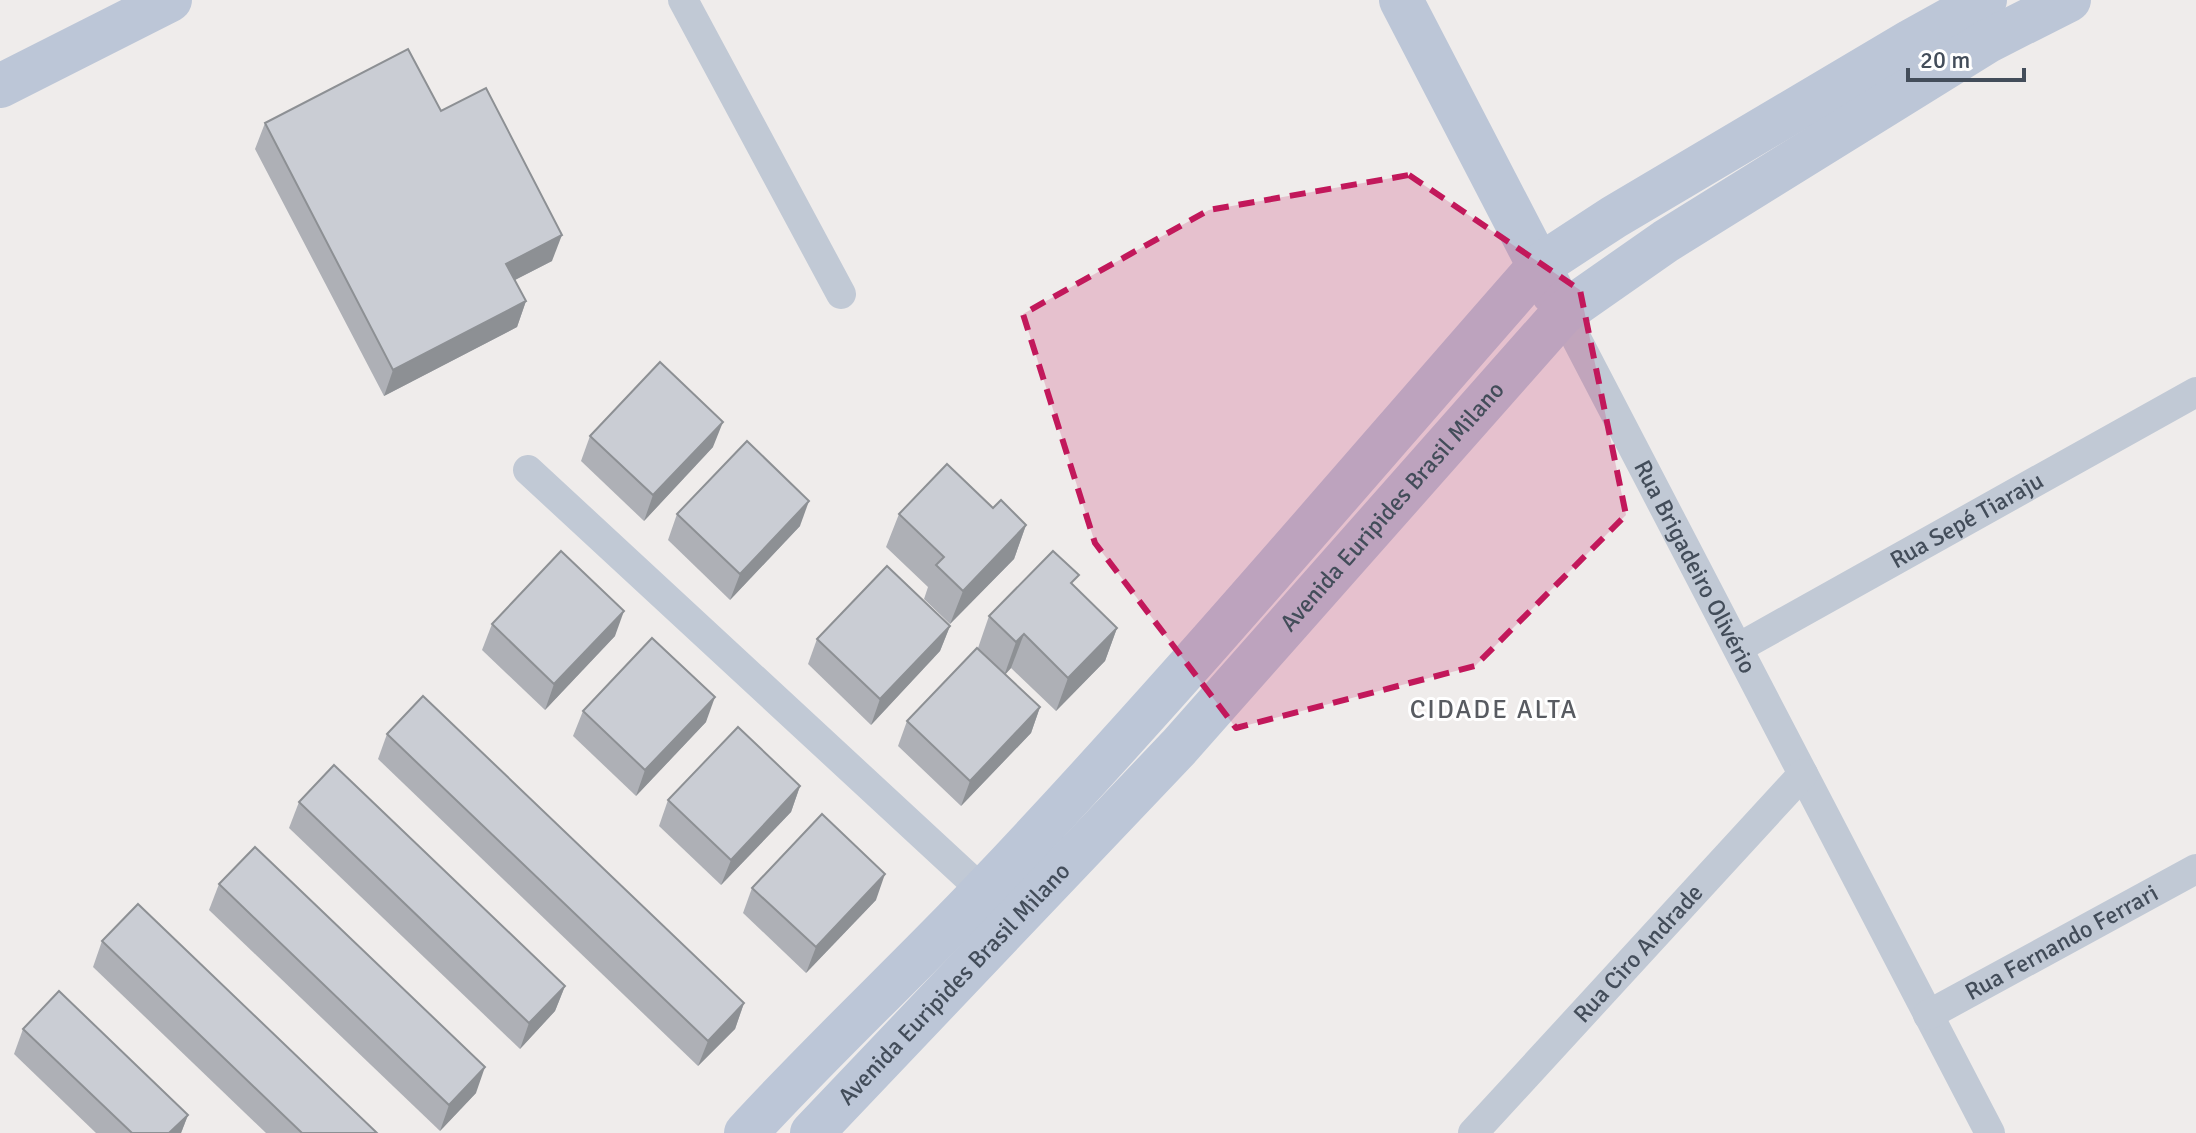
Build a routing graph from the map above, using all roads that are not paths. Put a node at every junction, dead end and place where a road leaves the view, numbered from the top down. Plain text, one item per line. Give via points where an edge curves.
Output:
1 (170, 0) edge
2 (683, 0) edge
3 (1401, 0) edge
4 (2069, 0) edge
5 (1981, 16) edge
6 (0, 86) edge
7 (1539, 266) junction
8 (841, 294) dead end
9 (1563, 313) junction
10 (2196, 392) edge
11 (528, 470) dead end
12 (1738, 648) junction
13 (1144, 714) junction
14 (1179, 747) junction
15 (1803, 774) junction
16 (2196, 869) edge
17 (983, 891) junction
18 (1928, 1015) junction
19 (792, 1082) junction
20 (821, 1123) edge
21 (746, 1133) edge
22 (1473, 1133) edge
23 (1990, 1133) edge

1 - 6 main road
2 - 8 street
3 - 7 main road, Rua Brigadeiro Olivério
4 - 5 main road, Avenida Euripides Brasil Milano
5 - 7 main road, Avenida Euripides Brasil Milano via 1614,217
5 - 9 main road, Avenida Euripides Brasil Milano
7 - 9 main road, Rua Brigadeiro Olivério
7 - 13 main road, Avenida Euripides Brasil Milano
9 - 12 street, Rua Brigadeiro Olivério
9 - 14 main road, Avenida Euripides Brasil Milano
10 - 12 street, Rua Sepé Tiaraju
11 - 17 street
12 - 15 street, Rua Brigadeiro Olivério
13 - 14 main road
13 - 17 main road, Avenida Euripides Brasil Milano
14 - 20 main road, Avenida Euripides Brasil Milano
15 - 18 street, Rua Brigadeiro Olivério
15 - 22 street, Rua Ciro Andrade
16 - 18 street, Rua Fernando Ferrari
17 - 19 main road, Avenida Euripides Brasil Milano
18 - 23 street, Rua Brigadeiro Olivério
19 - 20 main road
19 - 21 main road, Avenida Euripides Brasil Milano

